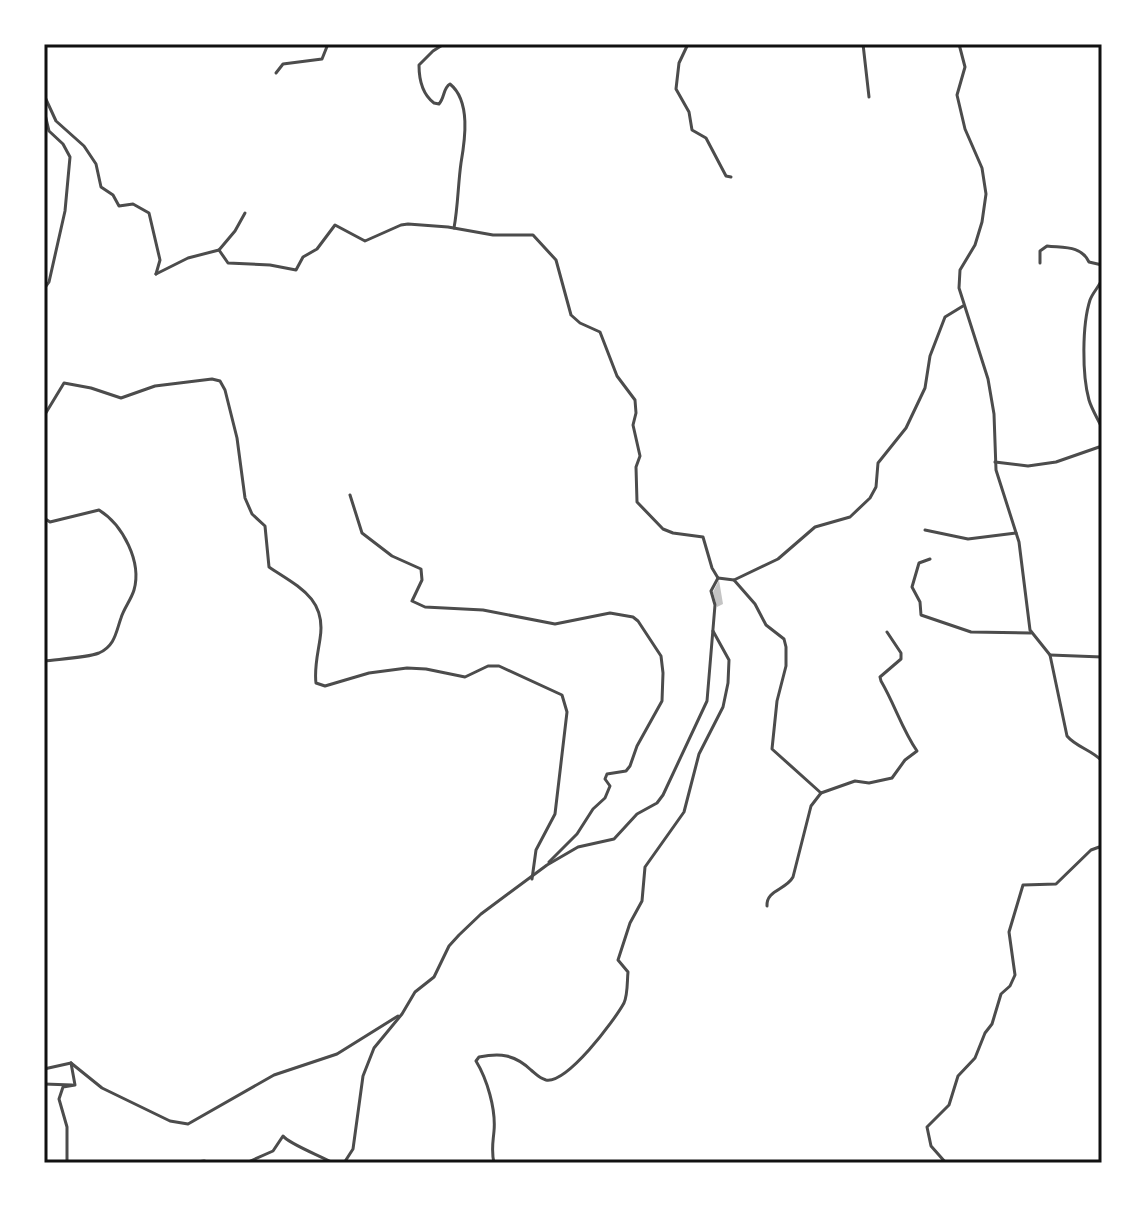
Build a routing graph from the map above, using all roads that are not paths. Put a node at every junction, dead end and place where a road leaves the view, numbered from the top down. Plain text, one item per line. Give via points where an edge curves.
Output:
1 (328, 44) edge
2 (445, 44) edge
3 (463, 44) edge
4 (688, 44) edge
5 (863, 44) edge
6 (959, 44) edge
7 (276, 73) dead end
8 (44, 95) edge
9 (869, 97) dead end
10 (44, 110) edge
11 (731, 177) dead end
12 (245, 213) dead end
13 (454, 228) junction
14 (219, 250) junction
15 (1040, 263) dead end
16 (1102, 265) edge
17 (1102, 279) edge
18 (44, 289) edge
19 (963, 306) junction
20 (44, 416) edge
21 (1102, 428) edge
22 (1102, 446) edge
23 (995, 462) junction
24 (350, 495) dead end
25 (44, 518) edge
26 (925, 530) dead end
27 (1016, 533) junction
28 (930, 559) dead end
29 (718, 578) junction
30 (734, 580) junction
31 (713, 631) junction
32 (887, 632) dead end
33 (1031, 633) junction
34 (1050, 655) junction
35 (1102, 657) edge
36 (44, 661) edge
37 (1102, 761) edge
38 (821, 793) junction
39 (1102, 846) edge
40 (547, 865) junction
41 (532, 879) junction
42 (767, 906) dead end
43 (402, 1014) junction
44 (71, 1063) junction
45 (44, 1069) edge
46 (44, 1084) edge
47 (75, 1085) junction
48 (189, 1162) edge
49 (67, 1163) edge
50 (211, 1163) edge
51 (246, 1163) edge
52 (333, 1163) edge
53 (344, 1163) edge
54 (494, 1163) edge
55 (946, 1163) edge

1 - 7 street via 319,60 283,64
2 - 3 street
2 - 13 street via 425,58 419,73 434,103 444,99 450,84 462,106 466,144
4 - 11 street via 676,89 692,130 706,138
5 - 9 street
6 - 19 street via 965,67 957,95 986,194 975,245 960,270
8 - 14 street via 56,121 96,164 101,187 119,206 133,204 149,213 160,260 156,274
10 - 18 street via 49,131 70,157 65,211
12 - 14 street
13 - 14 street via 401,225 365,241 335,225 292,271 228,263
13 - 29 street via 533,235 556,260 571,315 600,332 617,376 635,400 637,502 663,529 703,537
15 - 16 street via 1040,251 1047,246 1075,249 1089,262
17 - 21 street via 1088,306 1085,367 1090,403
19 - 23 street via 991,395
19 - 30 street via 945,317 925,388 906,428 878,463 870,498 850,517 815,527 778,559
20 - 41 street via 64,383 121,398 155,386 220,381 237,438 245,498 265,526 269,567 315,602 321,633 316,683 325,686 407,668 465,677 499,666 562,695 567,712 555,814 536,850
22 - 23 street via 1056,462
23 - 27 street
24 - 40 street via 362,533 392,556 421,569 412,601 555,624 622,614 638,621 661,656 662,701 630,766 607,774 605,798
25 - 36 street via 50,522 99,510 113,519 136,571 113,641 98,653
26 - 27 street via 968,539
27 - 33 street
28 - 33 street via 919,563 912,587 921,615 971,632
29 - 30 street
29 - 31 street via 711,591
30 - 38 street via 786,647 772,749
31 - 40 street via 707,701 663,795 614,839 578,847
31 - 54 street via 729,660 723,707 699,754 684,812 645,867 642,901 618,960 628,972 626,1000 587,1053 557,1080 537,1076 501,1053 479,1057 494,1128
32 - 38 street via 901,659 881,681 917,751 892,778 855,781
33 - 34 street
34 - 35 street
34 - 37 street via 1067,736
38 - 42 street via 811,806 793,877 788,886 771,893
39 - 55 street via 1056,884 1023,885 1009,932 1015,975 1001,994 975,1058 958,1076 949,1105 927,1127 931,1146
40 - 41 street
41 - 43 street via 459,935 434,977 406,1002
43 - 44 street via 337,1054 274,1075 188,1124 170,1121 102,1088
43 - 53 street via 374,1048 363,1076 353,1149
44 - 45 street
44 - 47 street
46 - 47 street
47 - 49 street via 63,1087 59,1099 67,1127
48 - 50 street
51 - 52 street via 273,1151 283,1136

